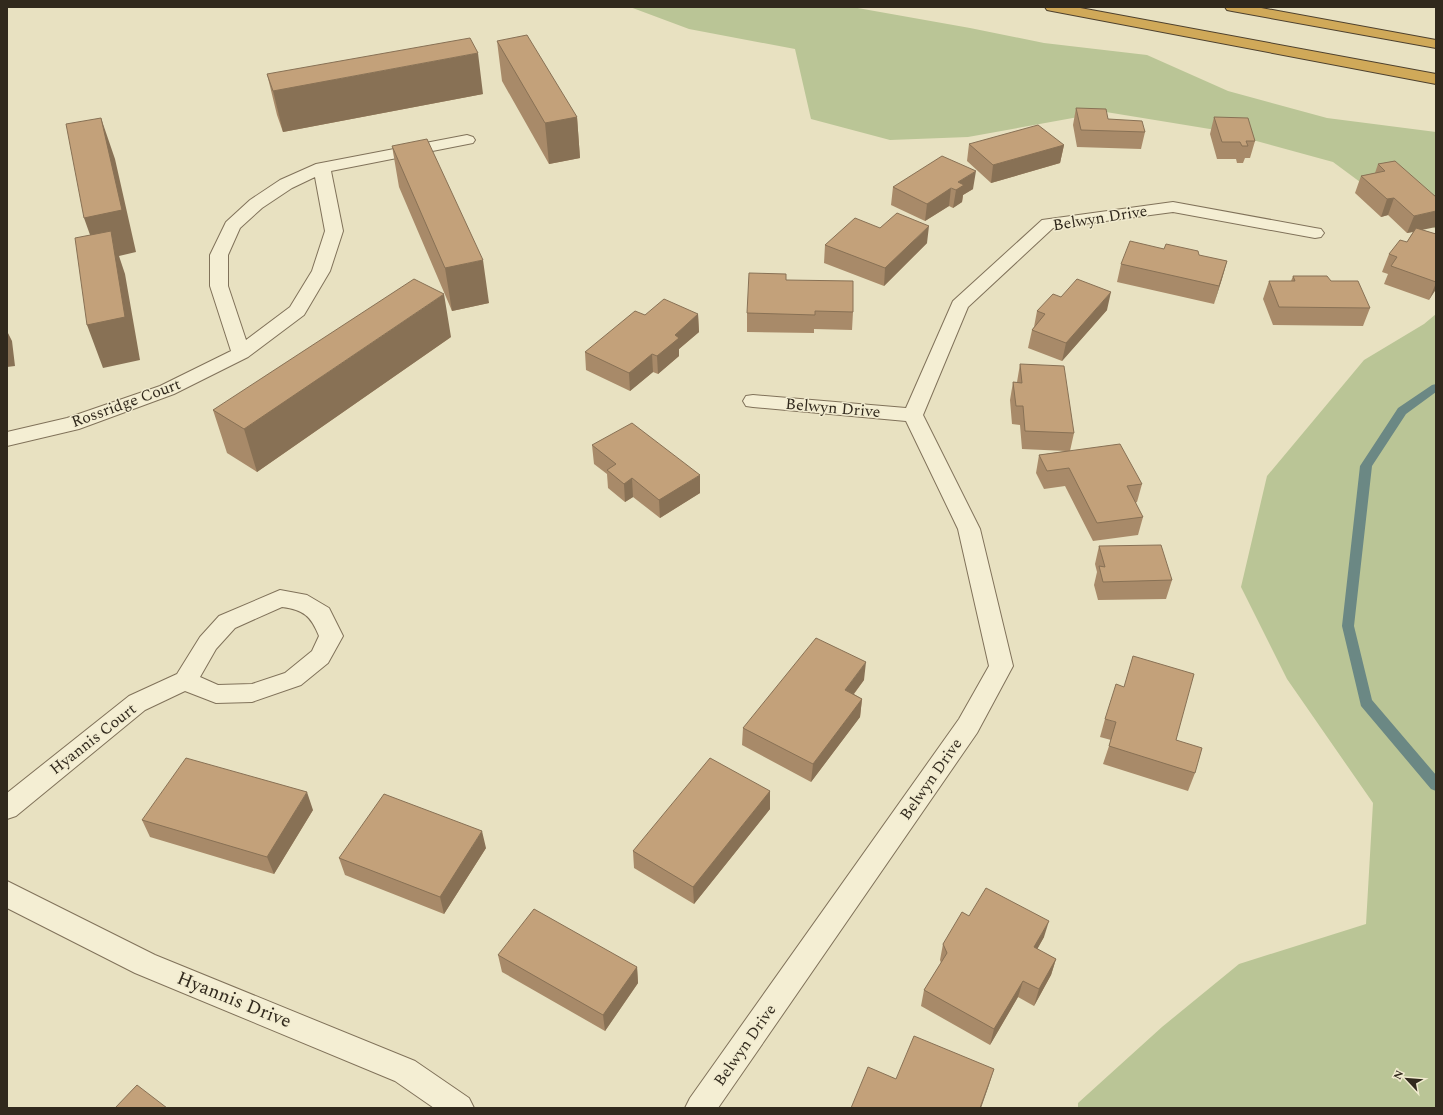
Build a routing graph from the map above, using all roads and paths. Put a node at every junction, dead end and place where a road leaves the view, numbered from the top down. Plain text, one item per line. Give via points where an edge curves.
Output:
1 (1052, 7) edge
2 (1232, 7) edge
3 (1436, 44) edge
4 (1436, 79) edge
5 (468, 140) dead end
6 (322, 168) junction
7 (1315, 233) dead end
8 (241, 353) junction
9 (753, 402) dead end
10 (914, 415) junction
11 (7, 439) edge
12 (185, 682) junction
13 (7, 808) edge
14 (7, 893) edge
15 (459, 1108) edge
16 (700, 1108) edge

1 - 4 highway
2 - 3 highway
5 - 6 street
6 - 8 street, Rossridge Court via 334,231 321,271 297,311
6 - 8 street via 286,184 256,204 232,226 219,255 219,286
7 - 10 street, Belwyn Drive via 1173,206 1048,224 960,305
8 - 11 street, Rossridge Court via 167,390 72,424
9 - 10 street, Belwyn Drive
10 - 16 street, Belwyn Drive via 969,529 1001,666 968,726
12 - 12 street via 216,694 252,693 293,679 320,657 330,636 321,614 299,601 280,598 227,622 208,643
12 - 13 street, Hyannis Court via 137,703
14 - 15 street, Hyannis Drive via 145,964 405,1070

